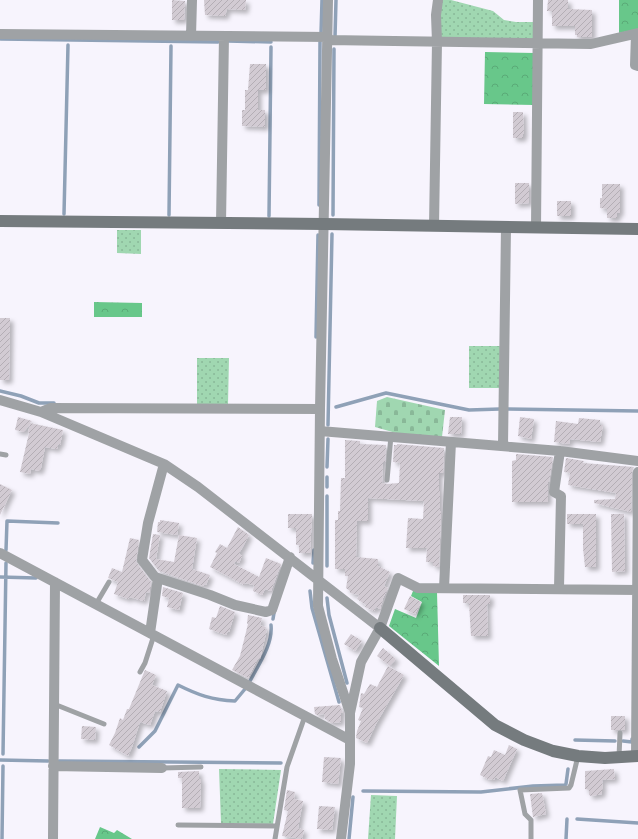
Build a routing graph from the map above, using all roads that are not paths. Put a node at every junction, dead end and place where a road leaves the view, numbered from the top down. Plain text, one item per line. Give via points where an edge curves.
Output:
1 (192, 0) edge
2 (328, 0) edge
3 (438, 0) edge
4 (538, 0) edge
5 (0, 34) edge
6 (637, 34) edge
7 (192, 36) junction
8 (224, 36) junction
9 (328, 39) junction
10 (437, 42) junction
11 (538, 43) junction
12 (638, 66) edge
13 (0, 221) edge
14 (221, 223) junction
15 (324, 224) junction
16 (434, 226) junction
17 (506, 227) junction
18 (536, 228) junction
19 (638, 229) edge
20 (0, 400) edge
21 (320, 409) junction
22 (41, 412) junction
23 (320, 431) junction
24 (391, 436) junction
25 (452, 442) junction
26 (503, 446) junction
27 (560, 451) junction
28 (638, 461) edge
29 (164, 464) junction
30 (638, 472) edge
31 (387, 480) dead end
32 (0, 553) edge
33 (290, 557) junction
34 (158, 578) junction
35 (319, 580) junction
36 (55, 582) junction
37 (109, 582) dead end
38 (444, 588) junction
39 (559, 588) junction
40 (638, 590) edge
41 (96, 604) junction
42 (380, 628) junction
43 (152, 634) junction
44 (140, 672) dead end
45 (54, 704) junction
46 (350, 713) junction
47 (305, 716) junction
48 (104, 724) dead end
49 (620, 733) dead end
50 (350, 740) junction
51 (578, 756) junction
52 (637, 756) edge
53 (619, 757) junction
54 (53, 766) junction
55 (201, 767) dead end
56 (162, 768) joint
57 (178, 825) dead end
58 (277, 826) junction
59 (53, 839) edge
60 (275, 839) edge
61 (341, 839) edge
62 (531, 839) edge

1 - 7 street
2 - 9 street
3 - 10 street
4 - 11 street
5 - 7 street
6 - 11 street via 591,44
6 - 12 street via 635,65
7 - 8 street
8 - 9 street
8 - 14 street
9 - 10 street
9 - 15 street
10 - 11 street
10 - 16 street
11 - 18 street
13 - 14 street
14 - 15 street
15 - 16 street
15 - 21 street
16 - 17 street
17 - 18 street
17 - 26 street
18 - 19 street
20 - 22 street
21 - 22 street via 51,408
21 - 23 street
22 - 29 street
23 - 24 street
23 - 35 street
24 - 25 street
24 - 31 lane
25 - 26 street
25 - 38 street
26 - 27 street
27 - 28 street
27 - 39 street via 554,492 561,496
29 - 33 street
29 - 34 street via 148,523 142,560
30 - 40 street
32 - 36 street
33 - 34 street via 272,610 269,612 234,605
33 - 35 street
34 - 43 street
35 - 42 street
35 - 46 street via 318,606
36 - 41 street
36 - 45 street
37 - 41 lane
38 - 39 street
38 - 42 street via 418,588 398,578
39 - 40 street
40 - 52 street
41 - 43 street
42 - 46 street via 361,662
42 - 51 street via 495,725 553,751
43 - 44 lane via 145,663
43 - 47 street
45 - 48 lane
45 - 54 street
46 - 50 street
47 - 50 street
47 - 58 lane via 287,767
49 - 53 lane
50 - 61 street via 350,764
51 - 53 street
51 - 62 lane via 569,788 520,790 525,814 531,820
52 - 53 street
54 - 56 street
54 - 59 street
55 - 56 lane
57 - 58 lane
58 - 60 lane

